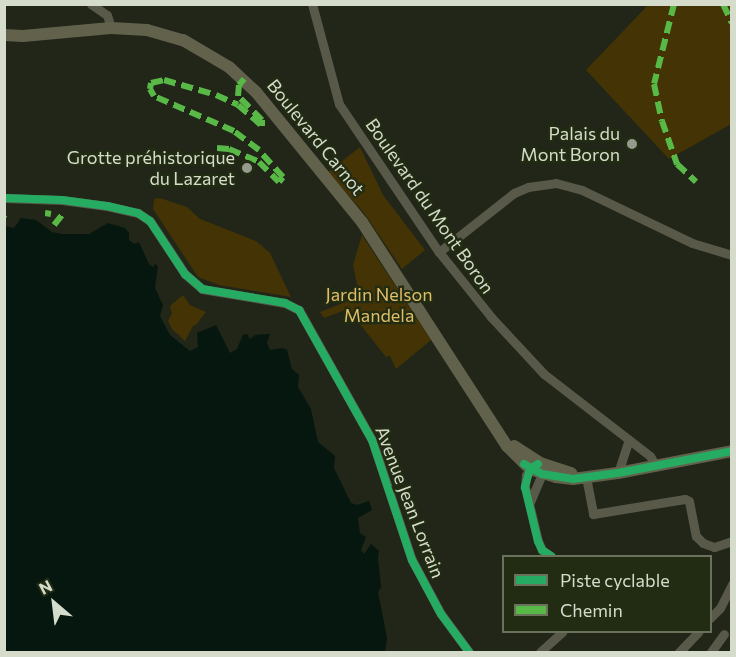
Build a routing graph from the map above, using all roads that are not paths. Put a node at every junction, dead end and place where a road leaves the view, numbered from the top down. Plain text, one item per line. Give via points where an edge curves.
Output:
1 (91, 4) edge
2 (312, 4) edge
3 (111, 28) junction
4 (4, 35) edge
5 (4, 198) edge
6 (439, 252) junction
7 (732, 255) edge
8 (629, 440) junction
9 (732, 451) edge
10 (656, 466) junction
11 (537, 468) junction
12 (618, 473) junction
13 (586, 477) junction
14 (732, 541) edge
15 (550, 555) edge
16 (732, 584) edge
17 (712, 617) edge
18 (561, 633) edge
19 (697, 633) edge
20 (724, 634) dead end
21 (469, 652) edge
22 (540, 652) edge
23 (679, 652) edge
24 (711, 652) edge

1 - 3 street via 107,15
2 - 6 street, Boulevard du Mont Boron via 339,104
3 - 4 main road, Boulevard Carnot
3 - 11 main road, Boulevard Carnot via 147,30 183,40 229,67 256,92 362,222 516,458
5 - 21 street, Avenue Jean Lorrain via 76,202 120,208 143,216 155,227 185,274 202,289 295,307 372,440 412,560 441,614
6 - 7 street via 514,193 556,183 582,190 692,243
6 - 8 street, Boulevard du Mont Boron via 544,374
8 - 10 street, Boulevard du Mont Boron via 650,456
8 - 12 street
9 - 10 main road
10 - 12 main road
11 - 13 main road, Boulevard Carnot
11 - 15 street via 530,502 538,541
12 - 13 main road
13 - 14 street via 593,514 685,499 689,501 696,536 703,543 714,547
16 - 17 street
18 - 22 street
19 - 23 street
20 - 24 street

